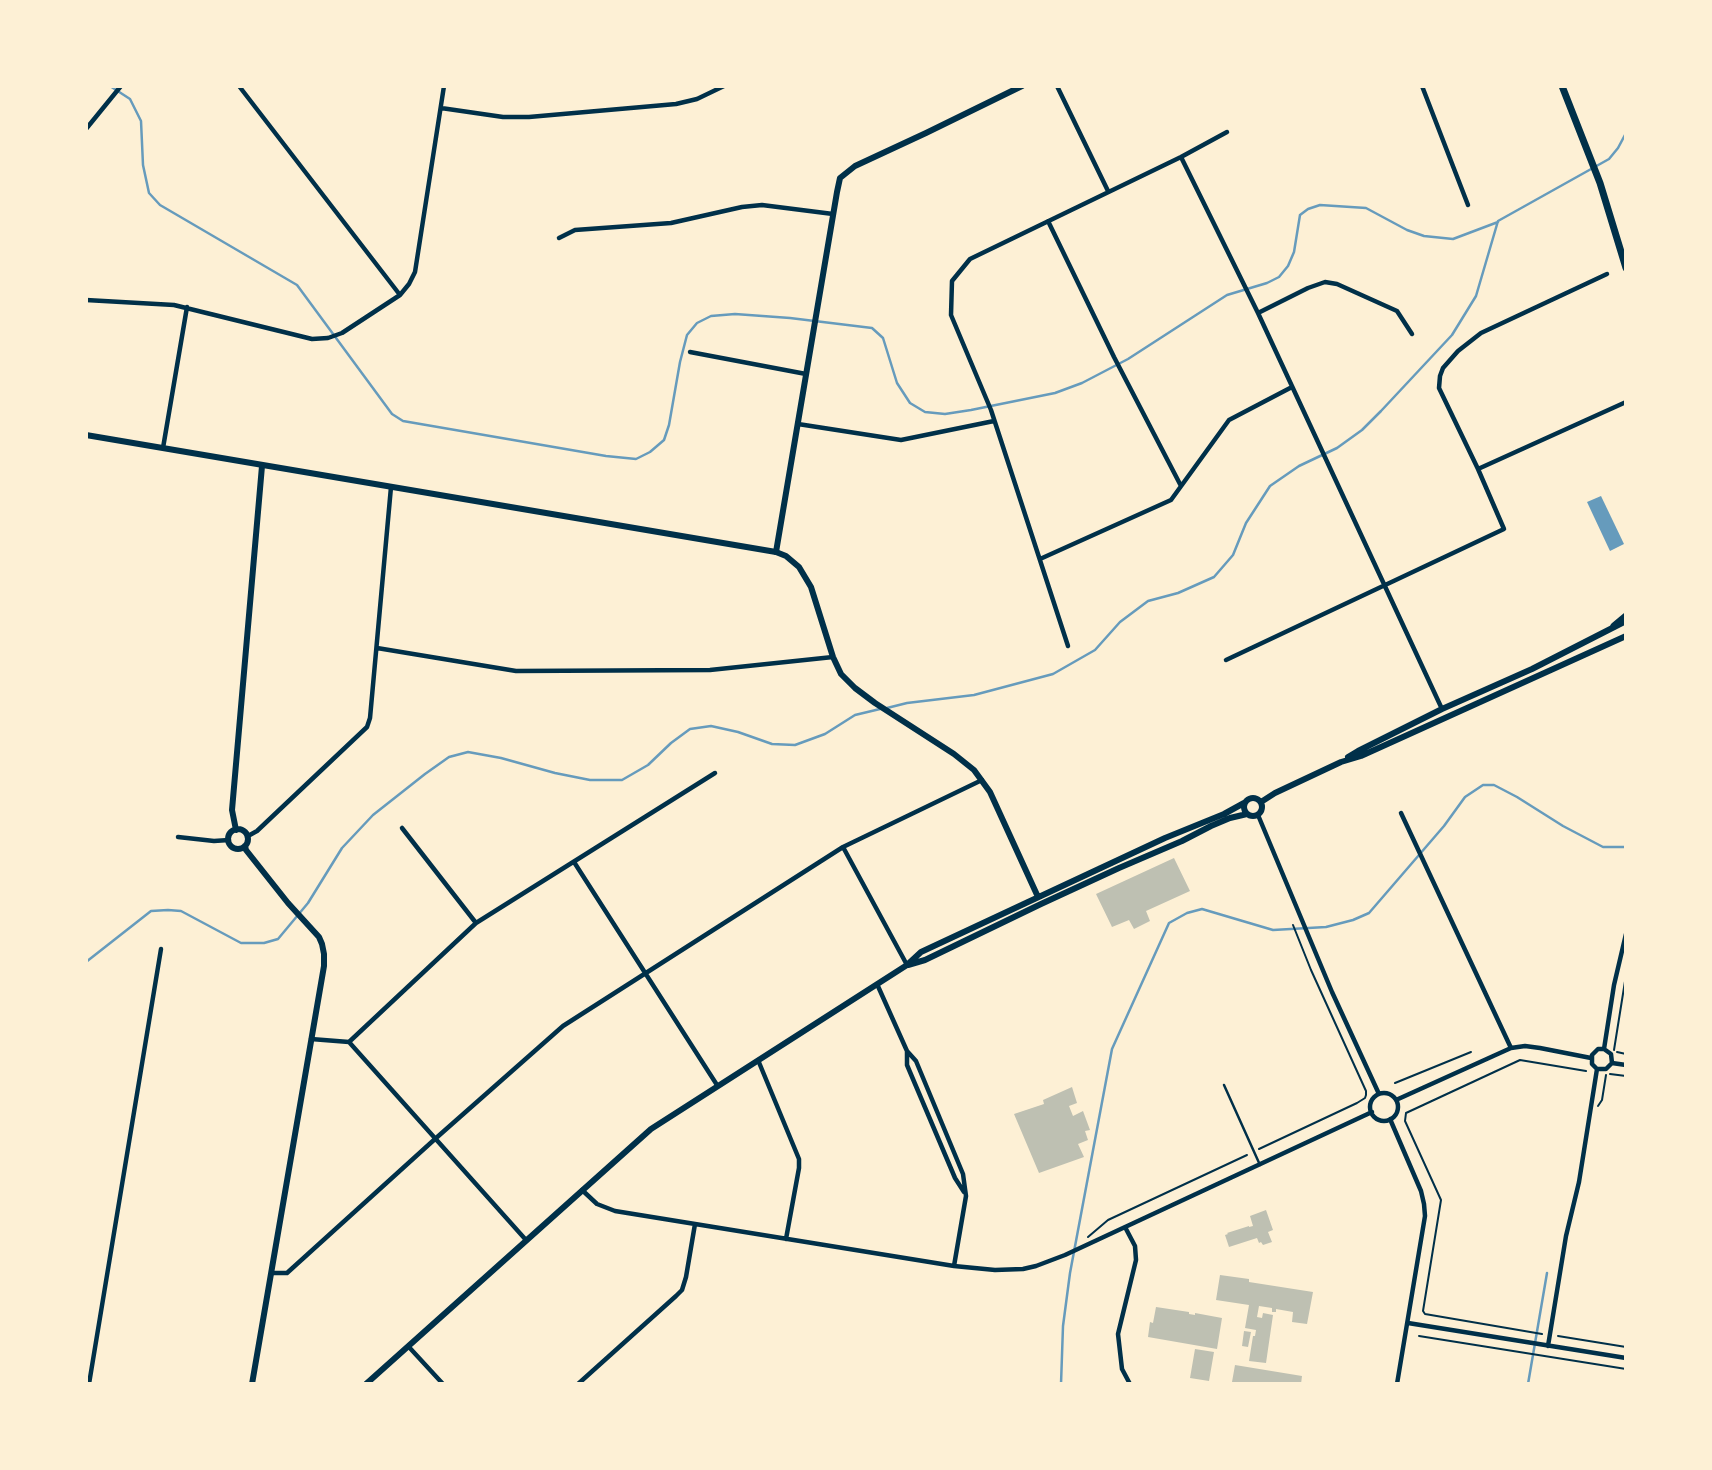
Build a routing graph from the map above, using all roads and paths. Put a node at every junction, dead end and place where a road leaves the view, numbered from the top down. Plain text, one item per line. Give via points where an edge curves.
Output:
1 (121, 86) edge
2 (239, 86) edge
3 (444, 86) edge
4 (724, 86) edge
5 (1022, 86) edge
6 (1057, 86) edge
7 (1422, 86) edge
8 (1562, 86) edge
9 (441, 108) junction
10 (86, 129) edge
11 (1227, 132) dead end
12 (1181, 157) junction
13 (1108, 191) junction
14 (1468, 205) dead end
15 (833, 214) junction
16 (1048, 220) junction
17 (559, 238) dead end
18 (1626, 268) edge
19 (1607, 274) dead end
20 (400, 295) junction
21 (86, 300) edge
22 (187, 307) junction
23 (1258, 313) junction
24 (1412, 334) dead end
25 (690, 352) dead end
26 (806, 373) junction
27 (1292, 387) junction
28 (1626, 402) edge
29 (994, 421) junction
30 (798, 424) junction
31 (86, 435) edge
32 (163, 448) junction
33 (262, 466) junction
34 (1478, 470) junction
35 (1181, 486) junction
36 (391, 487) junction
37 (776, 552) junction
38 (1040, 559) junction
39 (1386, 584) junction
40 (1626, 619) edge
41 (1614, 626) joint
42 (1626, 636) edge
43 (1069, 646) dead end
44 (377, 648) junction
45 (833, 657) junction
46 (1226, 660) dead end
47 (1442, 709) junction
48 (1466, 709) junction
49 (1427, 726) junction
50 (1341, 762) junction
51 (715, 773) dead end
52 (982, 780) junction
53 (1261, 802) junction
54 (1244, 803) junction
55 (1401, 813) dead end
56 (1247, 814) junction
57 (1258, 815) junction
58 (402, 828) dead end
59 (236, 830) junction
60 (248, 836) junction
61 (178, 837) dead end
62 (229, 840) junction
63 (245, 846) junction
64 (843, 847) junction
65 (574, 862) junction
66 (1078, 887) junction
67 (1038, 897) junction
68 (1008, 920) junction
69 (476, 923) junction
70 (1293, 925) dead end
71 (1626, 934) edge
72 (161, 949) dead end
73 (907, 965) junction
74 (645, 974) junction
75 (1626, 975) edge
76 (877, 984) junction
77 (311, 1039) junction
78 (349, 1042) junction
79 (1511, 1048) junction
80 (1604, 1049) junction
81 (907, 1051) junction
82 (1471, 1052) dead end
83 (1626, 1054) edge
84 (1591, 1058) junction
85 (758, 1060) junction
86 (1612, 1063) junction
87 (1626, 1065) edge
88 (1597, 1069) junction
89 (1586, 1071) dead end
90 (1606, 1073) dead end
91 (1626, 1076) edge
92 (1395, 1083) dead end
93 (717, 1085) junction
94 (1224, 1085) dead end
95 (1379, 1094) junction
96 (1396, 1100) junction
97 (1372, 1112) junction
98 (1406, 1113) dead end
99 (1390, 1119) junction
100 (435, 1139) junction
101 (1254, 1152) junction
102 (1260, 1165) junction
103 (581, 1190) junction
104 (966, 1196) junction
105 (695, 1224) junction
106 (1125, 1227) junction
107 (1088, 1237) dead end
108 (786, 1239) junction
109 (526, 1240) junction
110 (954, 1266) junction
111 (272, 1273) junction
112 (1425, 1314) dead end
113 (1408, 1323) junction
114 (1550, 1335) junction
115 (1419, 1336) dead end
116 (408, 1346) junction
117 (1548, 1346) junction
118 (1626, 1347) edge
119 (1626, 1358) edge
120 (1626, 1369) edge
121 (89, 1384) edge
122 (253, 1384) edge
123 (366, 1384) edge
124 (443, 1384) edge
125 (578, 1384) edge
126 (1130, 1384) edge
127 (1397, 1384) edge

1 - 10 street
2 - 20 street
3 - 9 street
4 - 9 street via 676,104 529,117
5 - 15 main road via 847,171 839,181
6 - 13 street
7 - 14 street
8 - 18 main road via 1591,156
9 - 20 street via 415,272
11 - 12 street
12 - 13 street
12 - 23 street
13 - 16 street
15 - 17 street via 742,206 671,223 575,230
15 - 26 main road
16 - 29 street via 970,259 952,281 951,315
16 - 35 street
19 - 34 street via 1481,333 1443,368 1439,388
20 - 22 street via 342,333 312,339
21 - 22 street
22 - 32 street
23 - 24 street via 1325,282 1397,311
23 - 27 street
25 - 26 street
26 - 30 main road
27 - 35 street via 1229,420
27 - 39 street
28 - 34 street
29 - 30 street via 901,440
29 - 38 street
30 - 37 main road
31 - 32 main road
32 - 33 main road
33 - 36 main road
33 - 59 main road via 232,810
34 - 39 street via 1504,529
35 - 38 street via 1171,500
36 - 37 main road
36 - 44 street
37 - 45 main road via 799,566 806,578
38 - 43 street
39 - 46 street
39 - 47 street
40 - 41 main road
41 - 47 main road
42 - 48 main road
44 - 45 street via 516,671 710,670
44 - 60 street via 367,727
45 - 52 main road via 846,680 954,754
47 - 48 main road
47 - 49 main road
47 - 50 main road
48 - 49 main road
49 - 50 main road
50 - 53 main road
51 - 65 street
52 - 64 street
52 - 67 main road
53 - 54 main road via 1254,797
53 - 57 main road
54 - 56 main road
54 - 67 main road
55 - 79 street
56 - 57 main road
56 - 66 main road
57 - 95 street
58 - 69 street
59 - 60 main road
59 - 62 main road
60 - 63 main road
61 - 62 street
62 - 63 main road via 236,849
63 - 77 main road via 323,944 324,966
64 - 73 street
64 - 74 street
65 - 69 street
65 - 74 street
66 - 67 main road
66 - 68 main road
67 - 68 main road
67 - 73 main road via 921,952
68 - 73 main road
69 - 78 street
70 - 101 path via 1366,1091 1365,1098
71 - 80 street
72 - 121 street
73 - 76 main road
74 - 93 street
74 - 100 street via 563,1026
75 - 83 path via 1614,1052
76 - 81 street
76 - 85 main road
77 - 78 street
77 - 111 main road
78 - 100 street
79 - 84 street via 1525,1046
79 - 96 street
80 - 84 street via 1596,1050
80 - 86 street via 1611,1054
81 - 104 street via 907,1065
81 - 104 street via 916,1061 963,1174
82 - 92 path
84 - 88 street
85 - 93 main road
85 - 108 street via 799,1159
86 - 87 street
86 - 88 street
88 - 114 street
89 - 98 path via 1520,1060
90 - 91 path
93 - 103 main road via 651,1129
94 - 101 lane
95 - 96 street
95 - 97 street via 1372,1101
96 - 99 street via 1398,1110
97 - 99 street via 1380,1119
97 - 102 street
99 - 113 street via 1424,1204
100 - 109 street
100 - 111 street via 287,1273
101 - 102 lane
101 - 107 path via 1108,1220
102 - 106 street
103 - 105 street via 608,1210
103 - 109 main road
104 - 110 street
105 - 108 street
105 - 125 street via 682,1290
106 - 110 street via 1023,1269
106 - 126 street via 1136,1260 1118,1334 1122,1368
108 - 110 street
109 - 116 main road
111 - 122 main road
112 - 114 path
113 - 117 street
113 - 127 street
114 - 117 street
114 - 118 path
115 - 120 path
116 - 123 main road
116 - 124 street
117 - 119 street

